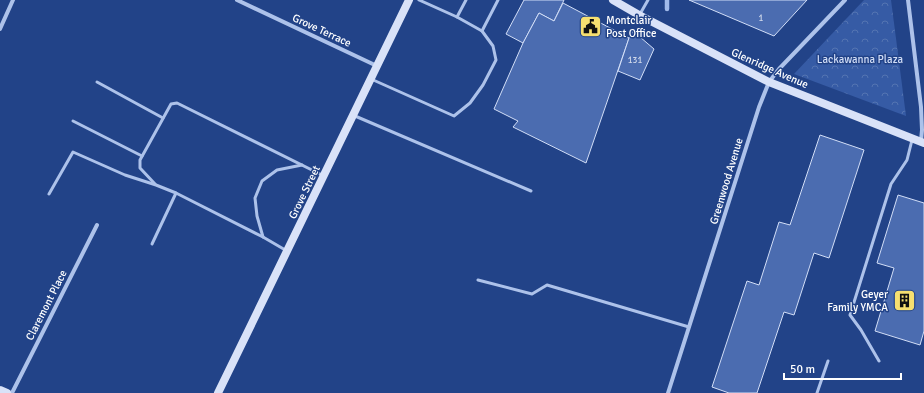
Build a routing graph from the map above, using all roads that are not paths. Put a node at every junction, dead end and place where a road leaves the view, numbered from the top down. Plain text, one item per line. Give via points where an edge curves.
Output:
1 (13, 0) edge
2 (237, 0) edge
3 (409, 0) edge
4 (420, 0) edge
5 (466, 0) edge
6 (498, 0) edge
7 (613, 0) edge
8 (648, 0) edge
9 (845, 0) edge
10 (908, 0) edge
11 (639, 15) junction
12 (457, 17) junction
13 (0, 29) edge
14 (482, 31) junction
15 (377, 66) junction
16 (371, 79) junction
17 (97, 82) dead end
18 (769, 82) junction
19 (353, 115) junction
20 (163, 118) junction
21 (73, 121) dead end
22 (919, 141) edge
23 (142, 156) junction
24 (302, 165) junction
25 (324, 176) junction
26 (156, 185) junction
27 (531, 191) dead end
28 (176, 193) junction
29 (49, 194) dead end
30 (97, 225) dead end
31 (263, 237) junction
32 (152, 244) dead end
33 (287, 251) junction
34 (478, 280) dead end
35 (689, 327) junction
36 (828, 361) dead end
37 (879, 361) dead end
38 (0, 390) edge
39 (7, 393) edge
40 (12, 393) edge
41 (218, 393) edge
42 (668, 393) edge
43 (817, 393) edge

1 - 13 street
2 - 15 street, Grove Terrace
3 - 15 main road, Grove Street
4 - 12 lane
5 - 12 lane
6 - 14 lane
7 - 11 main road, Glenridge Avenue
8 - 11 lane
9 - 18 street, Greenwood Avenue
10 - 22 street via 921,107 922,126
11 - 18 main road, Glenridge Avenue
12 - 14 lane
14 - 16 lane via 494,46 496,60 484,85 470,103 454,116
15 - 16 main road, Grove Street
16 - 19 main road, Grove Street
17 - 20 lane
18 - 22 main road, Glenridge Avenue
18 - 35 street, Greenwood Avenue
19 - 25 main road, Grove Street
19 - 27 lane
20 - 23 lane
20 - 24 lane via 171,104 177,103
21 - 23 lane
22 - 37 lane via 891,184 850,315
23 - 26 lane via 140,168
24 - 25 lane
24 - 31 lane via 278,170 262,181 255,198 256,216
25 - 33 main road, Grove Street
26 - 28 lane
26 - 29 lane via 125,175 73,152
28 - 31 lane
28 - 32 lane
30 - 40 street, Claremont Place
31 - 33 lane
33 - 41 main road, Grove Street
34 - 35 lane via 532,294 547,285
35 - 42 street, Greenwood Avenue
36 - 43 lane
38 - 39 main road

